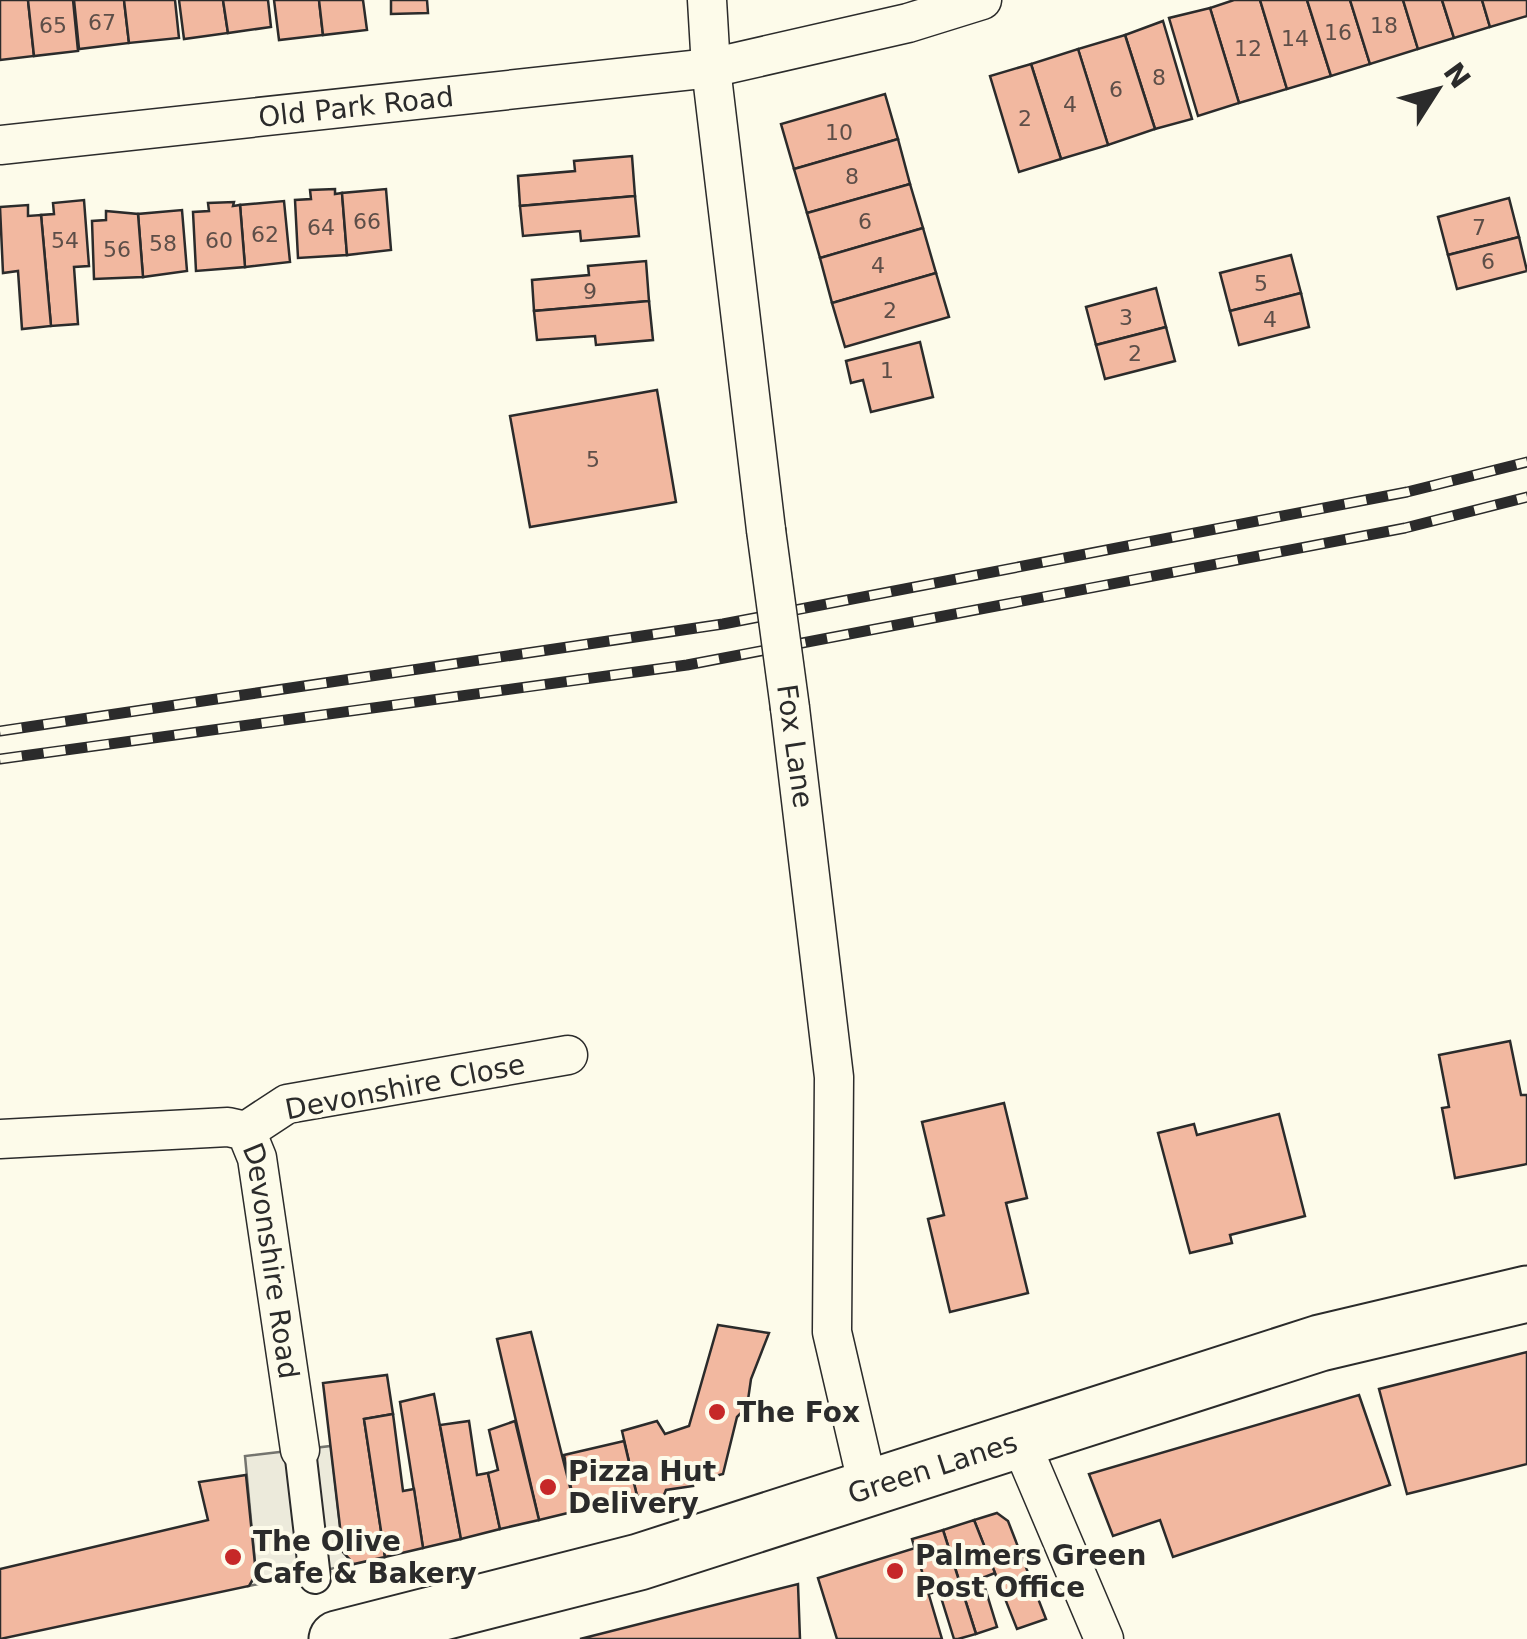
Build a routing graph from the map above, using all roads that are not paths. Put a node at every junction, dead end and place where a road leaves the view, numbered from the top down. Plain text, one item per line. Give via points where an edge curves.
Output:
1 (707, 0) edge
2 (982, 0) edge
3 (710, 68) junction
4 (0, 145) edge
5 (568, 1055) dead end
6 (246, 1131) junction
7 (0, 1138) edge
8 (1527, 1294) edge
9 (1019, 1439) junction
10 (300, 1450) joint
11 (869, 1491) junction
12 (314, 1578) dead end
13 (463, 1624) edge
14 (336, 1639) edge
15 (1104, 1639) edge

1 - 3 street, Fox Lane
2 - 3 street, Old Park Road
3 - 4 street, Old Park Road
3 - 11 street, Fox Lane, bridge via 834,1077 832,1332
5 - 6 street, Devonshire Close via 287,1104
6 - 7 street, Devonshire Road
6 - 10 street, Devonshire Road via 258,1158
8 - 9 main road, Green Lanes via 1320,1343
9 - 11 main road, Green Lanes
9 - 15 street
10 - 12 street, Devonshire Road
11 - 13 main road, Green Lanes
13 - 14 main road, Green Lanes

